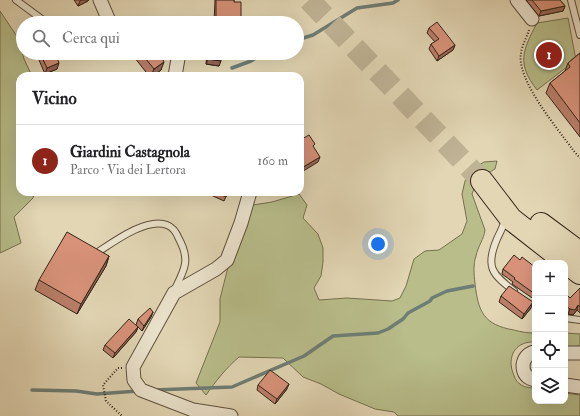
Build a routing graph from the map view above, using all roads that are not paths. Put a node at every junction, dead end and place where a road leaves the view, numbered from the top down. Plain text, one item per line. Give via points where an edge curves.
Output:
1 (16, 0) edge
2 (100, 0) edge
3 (517, 0) edge
4 (571, 0) edge
5 (38, 16) edge
6 (107, 16) edge
7 (532, 19) road end
8 (580, 35) edge
9 (178, 60) edge
10 (176, 72) edge
11 (249, 196) edge
12 (505, 211) junction
13 (580, 253) edge
14 (94, 254) edge
15 (580, 273) edge
16 (174, 292) junction
17 (517, 293) edge
18 (568, 318) edge
19 (580, 320) edge
20 (532, 352) edge
21 (568, 353) edge
22 (580, 353) edge
23 (532, 379) edge
24 (568, 385) edge
25 (580, 387) edge
26 (231, 416) edge

1 - 5 lane
2 - 6 street
3 - 7 street
4 - 8 lane
9 - 10 street
11 - 16 street via 227,260 216,269
12 - 13 highway via 482,181
12 - 15 highway via 511,219
12 - 17 lane via 504,223 494,247 491,263 496,277
14 - 16 lane via 140,228 157,224 167,225 172,228 185,250 186,259
16 - 26 street via 133,368 134,380 142,390 193,410
18 - 19 lane
20 - 23 street via 522,364 525,375
21 - 22 street
24 - 25 street

